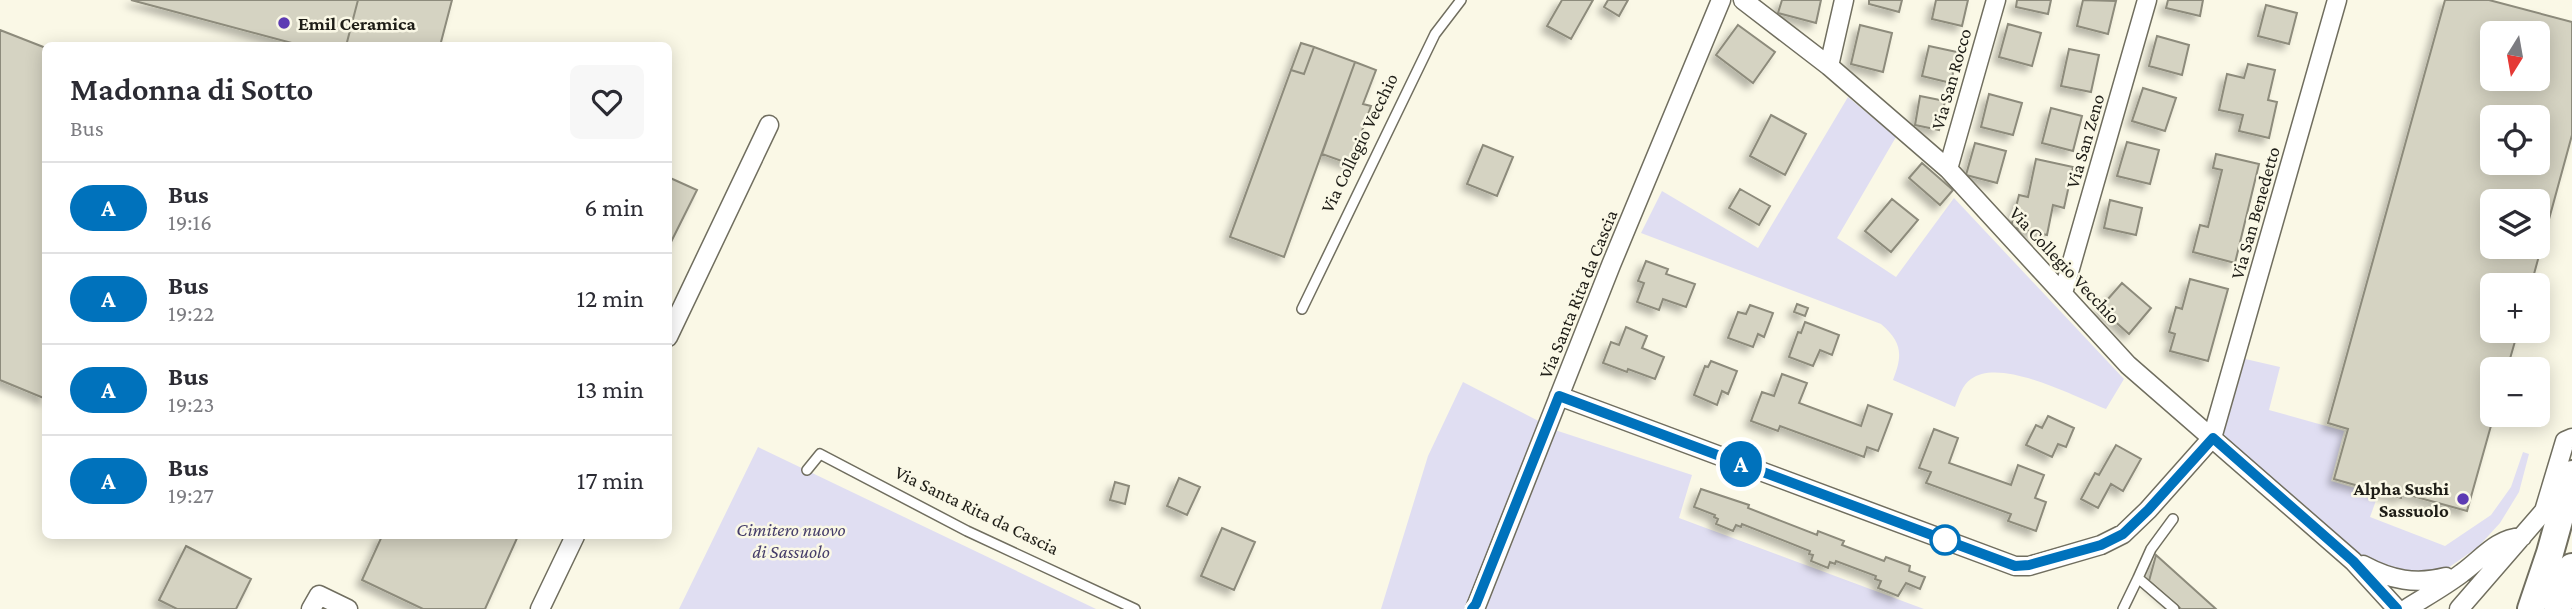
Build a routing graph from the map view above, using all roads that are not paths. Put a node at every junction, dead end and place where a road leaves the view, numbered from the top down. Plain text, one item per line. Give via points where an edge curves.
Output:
1 (1461, 0) edge
2 (1721, 0) edge
3 (1743, 0) edge
4 (1844, 0) edge
5 (1996, 0) edge
6 (2147, 0) edge
7 (2337, 0) edge
8 (1829, 66) junction
9 (769, 125) dead end
10 (1948, 169) junction
11 (2063, 293) junction
12 (1302, 309) dead end
13 (672, 329) edge
14 (1559, 396) junction
15 (2213, 438) junction
16 (2572, 438) edge
17 (807, 470) dead end
18 (2572, 474) edge
19 (2173, 519) dead end
20 (2522, 537) junction
21 (574, 539) edge
22 (2353, 561) junction
23 (2572, 567) edge
24 (2463, 573) junction
25 (2138, 578) junction
26 (1474, 607) edge
27 (311, 609) edge
28 (348, 609) edge
29 (540, 609) edge
30 (1135, 609) edge
31 (2123, 609) edge
32 (2174, 609) edge
33 (2397, 609) edge
34 (2406, 609) edge
35 (2459, 609) edge
36 (2530, 609) edge
37 (2558, 609) edge

1 - 12 lane, Via Collegio Vecchio via 1435,34
2 - 14 street, Via Santa Rita da Cascia
3 - 8 street, Via Collegio Vecchio
4 - 8 street
5 - 10 street, Via San Rocco
6 - 11 street, Via San Zeno
7 - 15 street, Via San Benedetto
8 - 10 street, Via Collegio Vecchio
9 - 13 street
10 - 11 street, Via Collegio Vecchio
11 - 15 street, Via Collegio Vecchio via 2128,365
14 - 15 street via 2015,566 2089,548 2123,534
14 - 26 street, Via Santa Rita da Cascia
15 - 22 street, Via Collegio Vecchio
16 - 20 street via 2565,441 2544,511
17 - 30 lane, Via Santa Rita da Cascia via 820,454 967,531
18 - 36 main road
19 - 25 lane via 2151,549
20 - 24 street via 2495,545
20 - 35 street
21 - 29 street
22 - 24 street, Via Collegio Vecchio via 2404,581 2426,582
22 - 33 street, Via Collegio Vecchio
23 - 37 main road
24 - 34 street
25 - 31 lane
25 - 32 lane
27 - 28 street via 319,595

